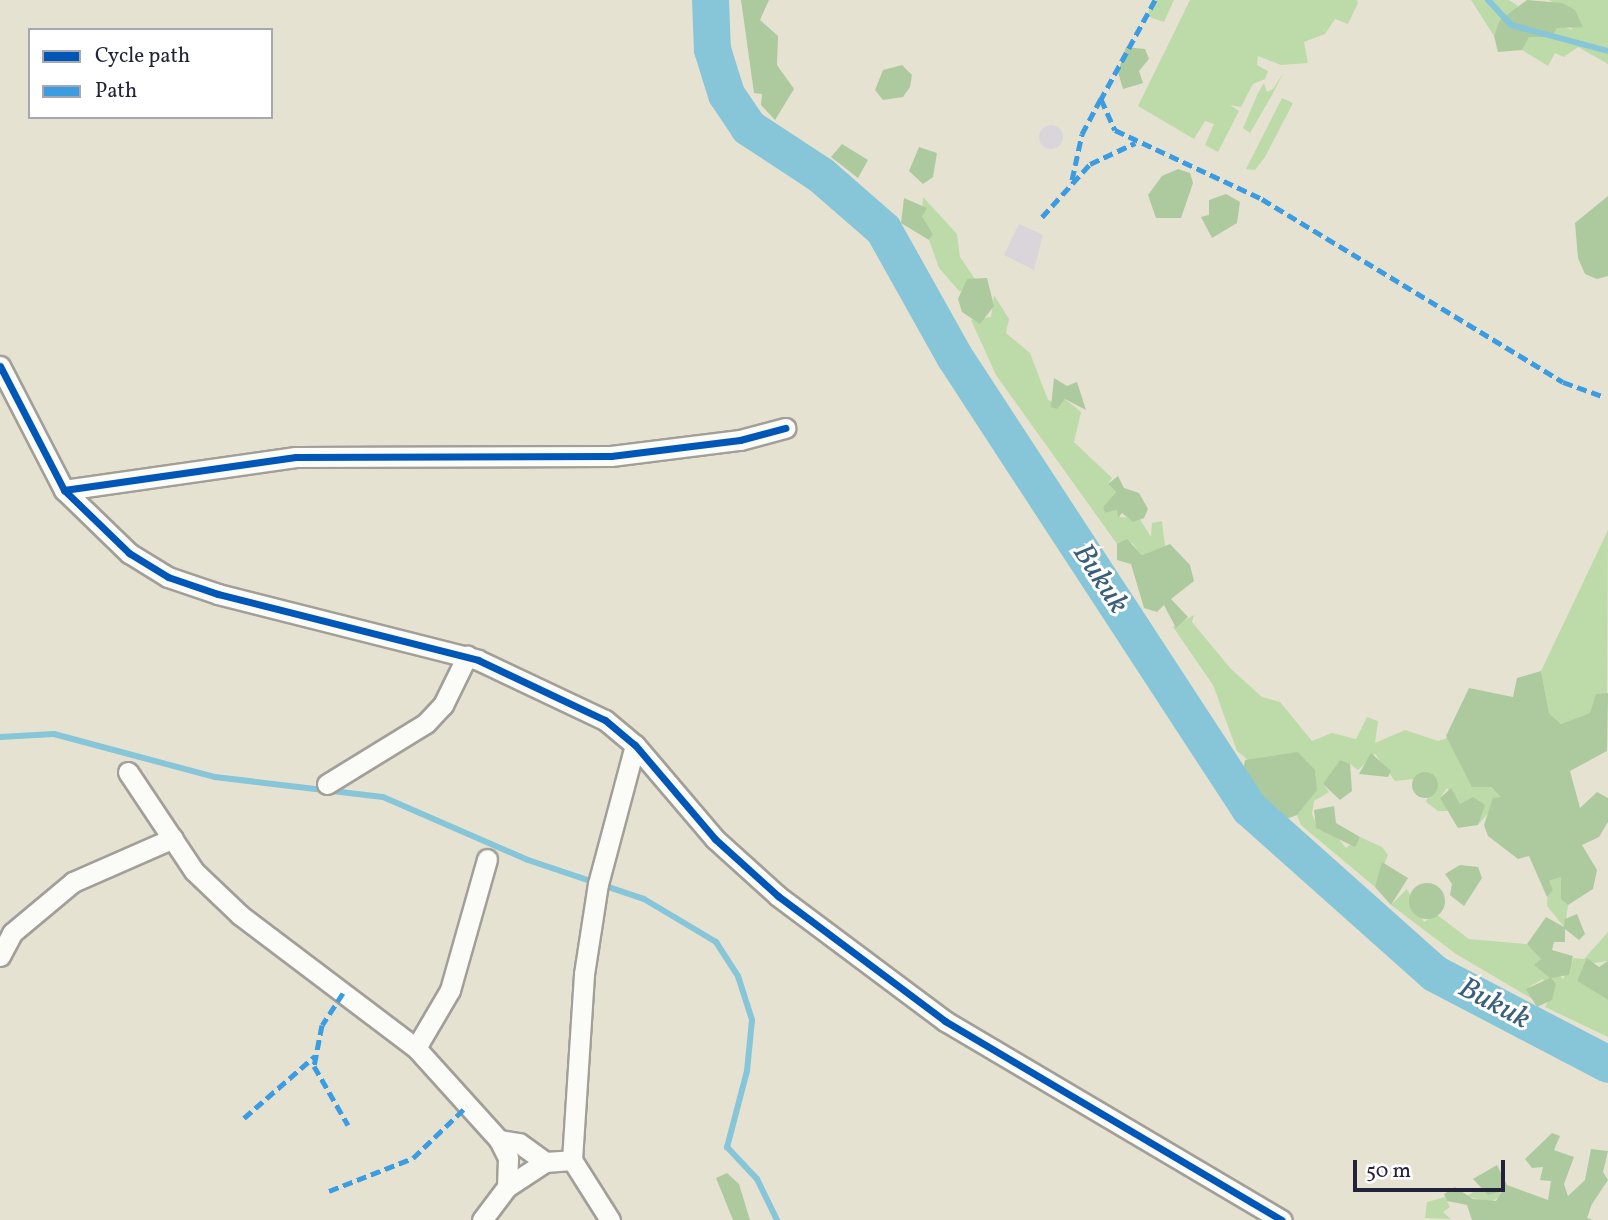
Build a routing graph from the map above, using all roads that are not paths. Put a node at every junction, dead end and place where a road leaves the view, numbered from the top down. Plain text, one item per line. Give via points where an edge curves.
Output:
1 (0, 366) edge
2 (785, 428) dead end
3 (64, 490) junction
4 (467, 656) junction
5 (635, 745) junction
6 (128, 772) dead end
7 (327, 784) dead end
8 (173, 838) junction
9 (487, 859) dead end
10 (0, 956) edge
11 (416, 1048) junction
12 (499, 1140) junction
13 (572, 1160) junction
14 (545, 1163) junction
15 (507, 1187) junction
16 (482, 1220) edge
17 (610, 1220) edge
18 (1282, 1220) edge

1 - 3 street
2 - 3 street via 740,440 611,456 296,457
3 - 4 street via 98,528 168,577
4 - 5 street via 605,720
4 - 7 street via 443,705 426,723
5 - 13 street via 598,884 584,974
5 - 18 street via 715,839 778,896 934,1013
6 - 8 street
8 - 10 street via 73,882 12,933
8 - 11 street via 194,871 240,915
9 - 11 street via 450,990
11 - 12 street
12 - 14 street via 519,1143
12 - 15 street via 508,1158
13 - 14 street
13 - 17 street
14 - 15 street
15 - 16 street

